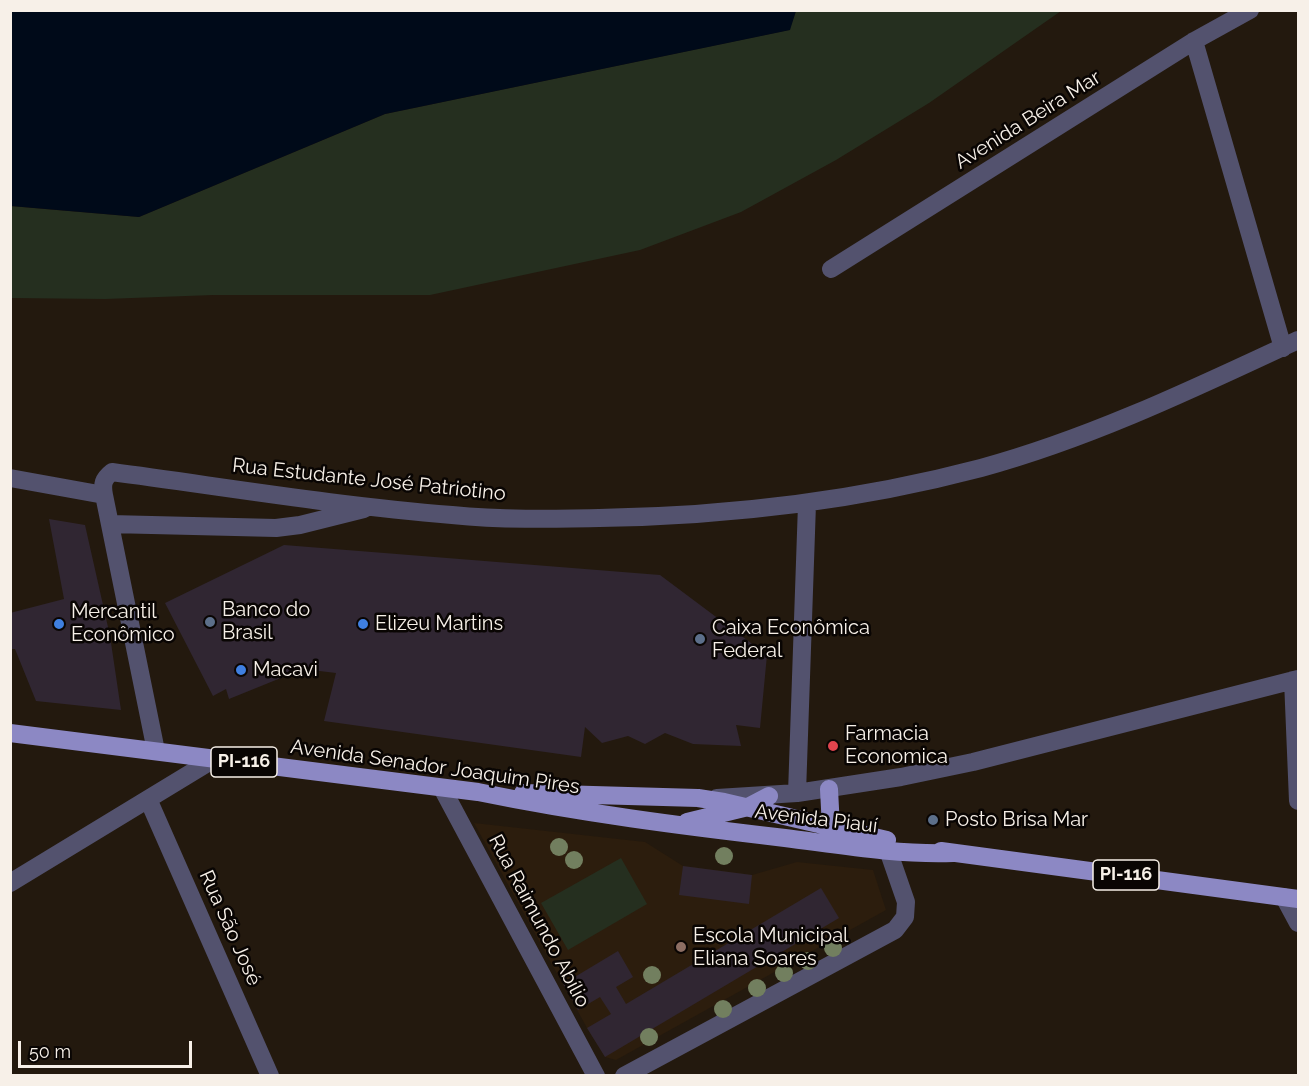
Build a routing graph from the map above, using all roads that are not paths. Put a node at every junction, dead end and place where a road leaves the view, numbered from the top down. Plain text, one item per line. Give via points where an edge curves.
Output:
1 (1250, 10) edge
2 (1194, 41) junction
3 (831, 269) dead end
4 (1291, 344) edge
5 (10, 478) edge
6 (104, 495) junction
7 (807, 504) junction
8 (372, 507) junction
9 (110, 524) junction
10 (1296, 679) edge
11 (10, 733) edge
12 (156, 752) junction
13 (214, 759) junction
14 (442, 788) junction
15 (830, 789) junction
16 (478, 792) junction
17 (797, 794) junction
18 (769, 796) junction
19 (698, 798) junction
20 (148, 799) junction
21 (1299, 801) edge
22 (748, 807) junction
23 (674, 825) junction
24 (831, 828) junction
25 (888, 850) junction
26 (953, 853) junction
27 (10, 883) edge
28 (1291, 898) edge
29 (1299, 923) edge
30 (270, 1076) edge
31 (596, 1076) edge
32 (624, 1076) edge

1 - 2 street, Avenida Beira Mar
2 - 3 street, Avenida Beira Mar
2 - 4 street
4 - 7 street, Rua Estudante José Patriotino via 1120,421 1046,448 953,475
5 - 6 street
6 - 8 street, Rua Estudante José Patriotino via 102,485 112,472
6 - 9 street
7 - 8 street, Rua Estudante José Patriotino via 662,517 585,519 473,517
7 - 17 street
8 - 9 street via 276,528
9 - 12 street
10 - 15 street via 974,762
10 - 21 street
11 - 12 main road, Avenida Senador Joaquim Pires / PI-116
12 - 13 main road, Avenida Senador Joaquim Pires / PI-116
13 - 14 main road, Avenida Senador Joaquim Pires / PI-116
13 - 20 street
14 - 16 main road, Avenida Senador Joaquim Pires / PI-116
14 - 31 street, Rua Raimundo Abílio
15 - 17 street
15 - 24 main road
16 - 19 main road, Avenida Piauí
16 - 23 main road, Avenida Senador Joaquim Pires / PI-116
17 - 18 street
18 - 19 street
18 - 22 main road, PI-116
19 - 22 main road, Avenida Piauí / PI-116
20 - 27 street
20 - 30 street, Rua São José
22 - 23 main road, PI-116
22 - 24 main road, Avenida Piauí / PI-116
23 - 25 main road, Avenida Piauí / PI-116
24 - 26 main road, Avenida Piauí / PI-116
25 - 26 main road, Avenida Piauí / PI-116
25 - 32 street via 906,902 905,917 895,930
26 - 28 main road, Avenida Piauí / PI-116
28 - 29 street

